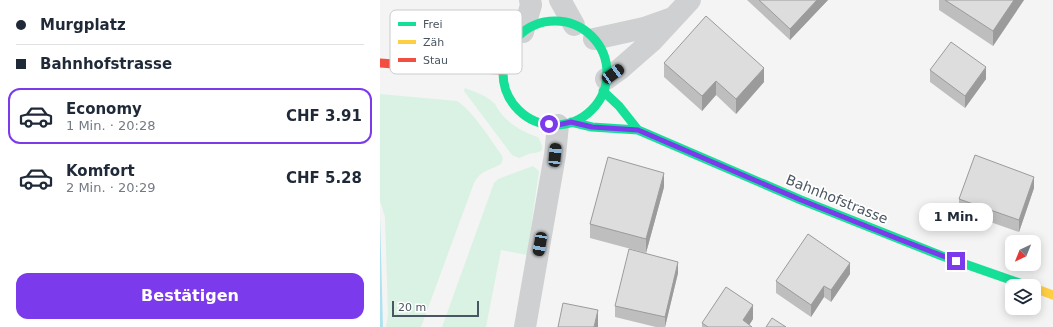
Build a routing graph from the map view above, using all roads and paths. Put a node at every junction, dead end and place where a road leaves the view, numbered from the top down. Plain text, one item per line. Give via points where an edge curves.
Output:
1 (530, 0) edge
2 (560, 0) edge
3 (690, 0) edge
4 (674, 17) junction
5 (574, 25) junction
6 (523, 32) joint
7 (594, 39) junction
8 (380, 63) edge
9 (390, 64) edge
10 (503, 74) edge
11 (605, 85) junction
12 (564, 123) junction
13 (638, 130) junction
14 (1008, 279) edge
15 (1041, 291) edge
16 (1053, 295) edge
17 (525, 327) edge

1 - 6 street via 531,5
2 - 5 street
3 - 4 street
4 - 7 street via 644,28
4 - 11 street
5 - 6 main road via 550,21
5 - 7 main road
7 - 11 main road via 602,51 606,65
8 - 9 main road
10 - 12 main road via 505,88 513,103 525,115 541,123
11 - 12 main road via 599,101 591,110 582,117
11 - 13 main road, Bahnhofstrasse
12 - 13 main road, Bahnhofstrasse
12 - 17 street via 555,155
13 - 14 main road, Bahnhofstrasse via 801,200
15 - 16 main road

